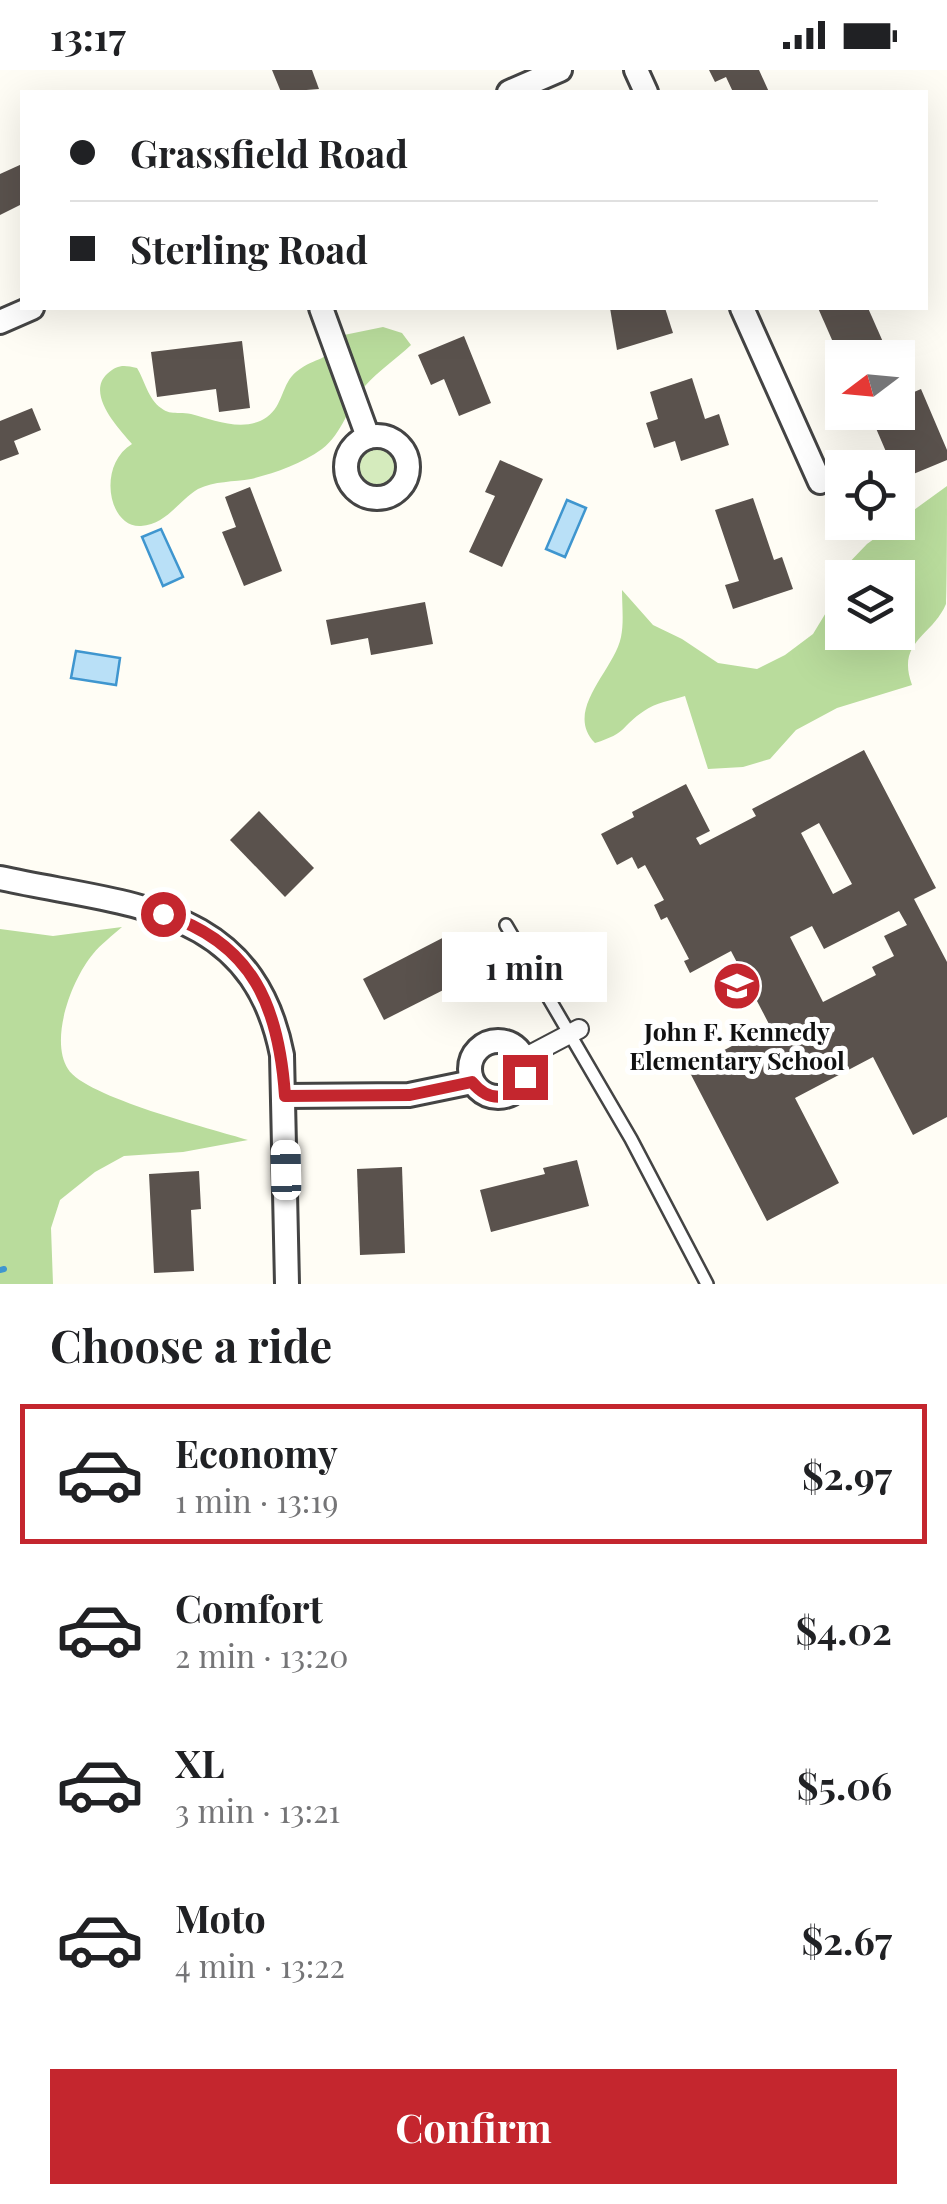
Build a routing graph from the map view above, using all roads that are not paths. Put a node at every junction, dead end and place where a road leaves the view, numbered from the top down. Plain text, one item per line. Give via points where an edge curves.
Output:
1 (560, 70) edge
2 (515, 90) edge
3 (27, 310) edge
4 (322, 310) edge
5 (743, 310) edge
6 (0, 322) edge
7 (368, 436) dead end
8 (820, 482) dead end
9 (0, 878) edge
10 (506, 925) dead end
11 (574, 1031) junction
12 (524, 1058) junction
13 (472, 1082) junction
14 (285, 1096) junction
15 (287, 1284) edge
16 (707, 1284) edge

1 - 2 street
3 - 6 street
4 - 7 street
5 - 8 street
9 - 14 street via 163,914 214,937 265,996 276,1024
10 - 11 lane
11 - 12 street
11 - 16 lane
12 - 13 street via 525,1077 505,1097 486,1095
12 - 13 street via 512,1044 485,1043 470,1064
13 - 14 street via 410,1095
14 - 15 street

